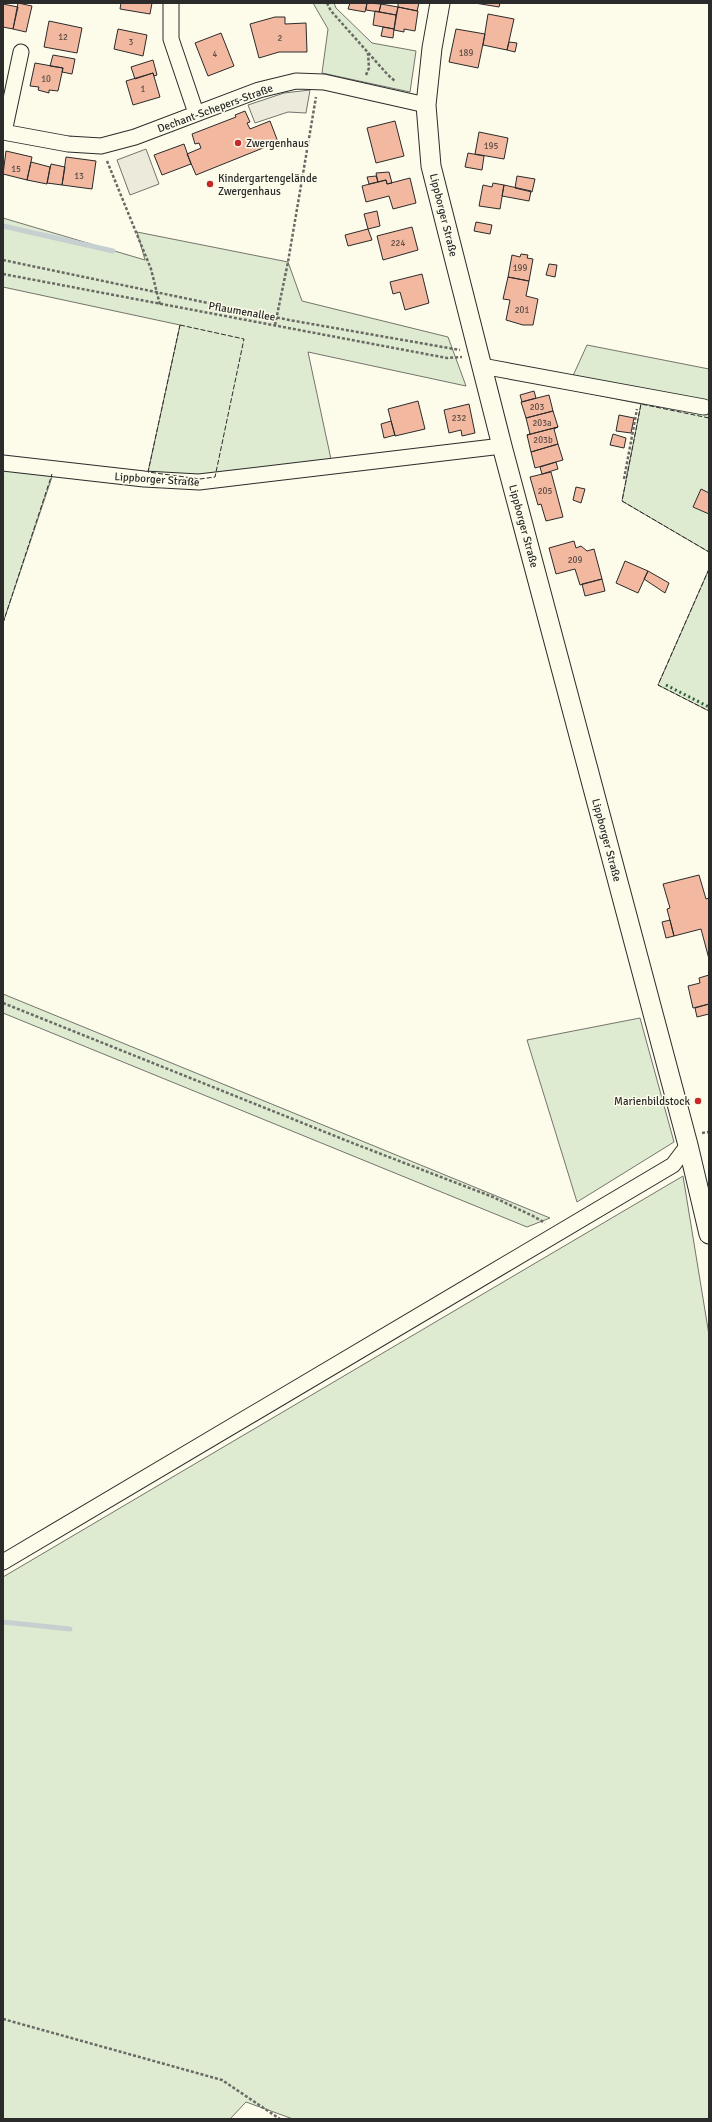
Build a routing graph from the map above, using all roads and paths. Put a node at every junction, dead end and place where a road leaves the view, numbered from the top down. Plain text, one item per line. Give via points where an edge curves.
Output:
1 (171, 3) edge
2 (327, 3) edge
3 (440, 3) edge
4 (22, 52) dead end
5 (368, 52) junction
6 (319, 82) junction
7 (399, 84) dead end
8 (361, 91) junction
9 (426, 105) junction
10 (196, 113) junction
11 (4, 132) edge
12 (101, 146) junction
13 (3, 260) edge
14 (3, 274) edge
15 (156, 292) junction
16 (160, 305) junction
17 (276, 317) junction
18 (275, 325) junction
19 (480, 360) junction
20 (639, 395) junction
21 (704, 407) dead end
22 (502, 446) junction
23 (3, 463) edge
24 (624, 479) dead end
25 (3, 1003) edge
26 (688, 1146) junction
27 (709, 1234) edge
28 (554, 1235) junction
29 (3, 1562) edge
30 (3, 2019) edge
31 (280, 2119) edge

1 - 10 street via 171,39
2 - 5 path via 331,11
3 - 9 street, Lippborger Straße
4 - 11 street, Dechant-Schepers-Straße
5 - 7 path
5 - 8 path via 369,68
6 - 8 street, Dechant-Schepers-Straße
6 - 10 street, Dechant-Schepers-Straße via 296,81 259,90
6 - 17 path via 290,255
8 - 9 street, Dechant-Schepers-Straße
9 - 19 street, Lippborger Straße via 431,166
10 - 12 street, Dechant-Schepers-Straße via 135,137
11 - 12 street, Dechant-Schepers-Straße via 68,144
12 - 15 path via 151,269
13 - 15 path
14 - 16 path, Pflaumenallee
15 - 16 path
15 - 17 path
16 - 18 path, Pflaumenallee
17 - 18 path
17 - 19 path
18 - 19 path, Pflaumenallee via 448,358
19 - 20 street
19 - 22 street, Lippborger Straße
20 - 21 street
20 - 24 path
22 - 23 street, Lippborger Straße via 199,482 144,479
22 - 26 street, Lippborger Straße
25 - 28 path via 493,1197 533,1216 545,1224
26 - 27 street, Lippborger Straße
26 - 28 street via 673,1165
28 - 29 street
30 - 31 path via 222,2080

